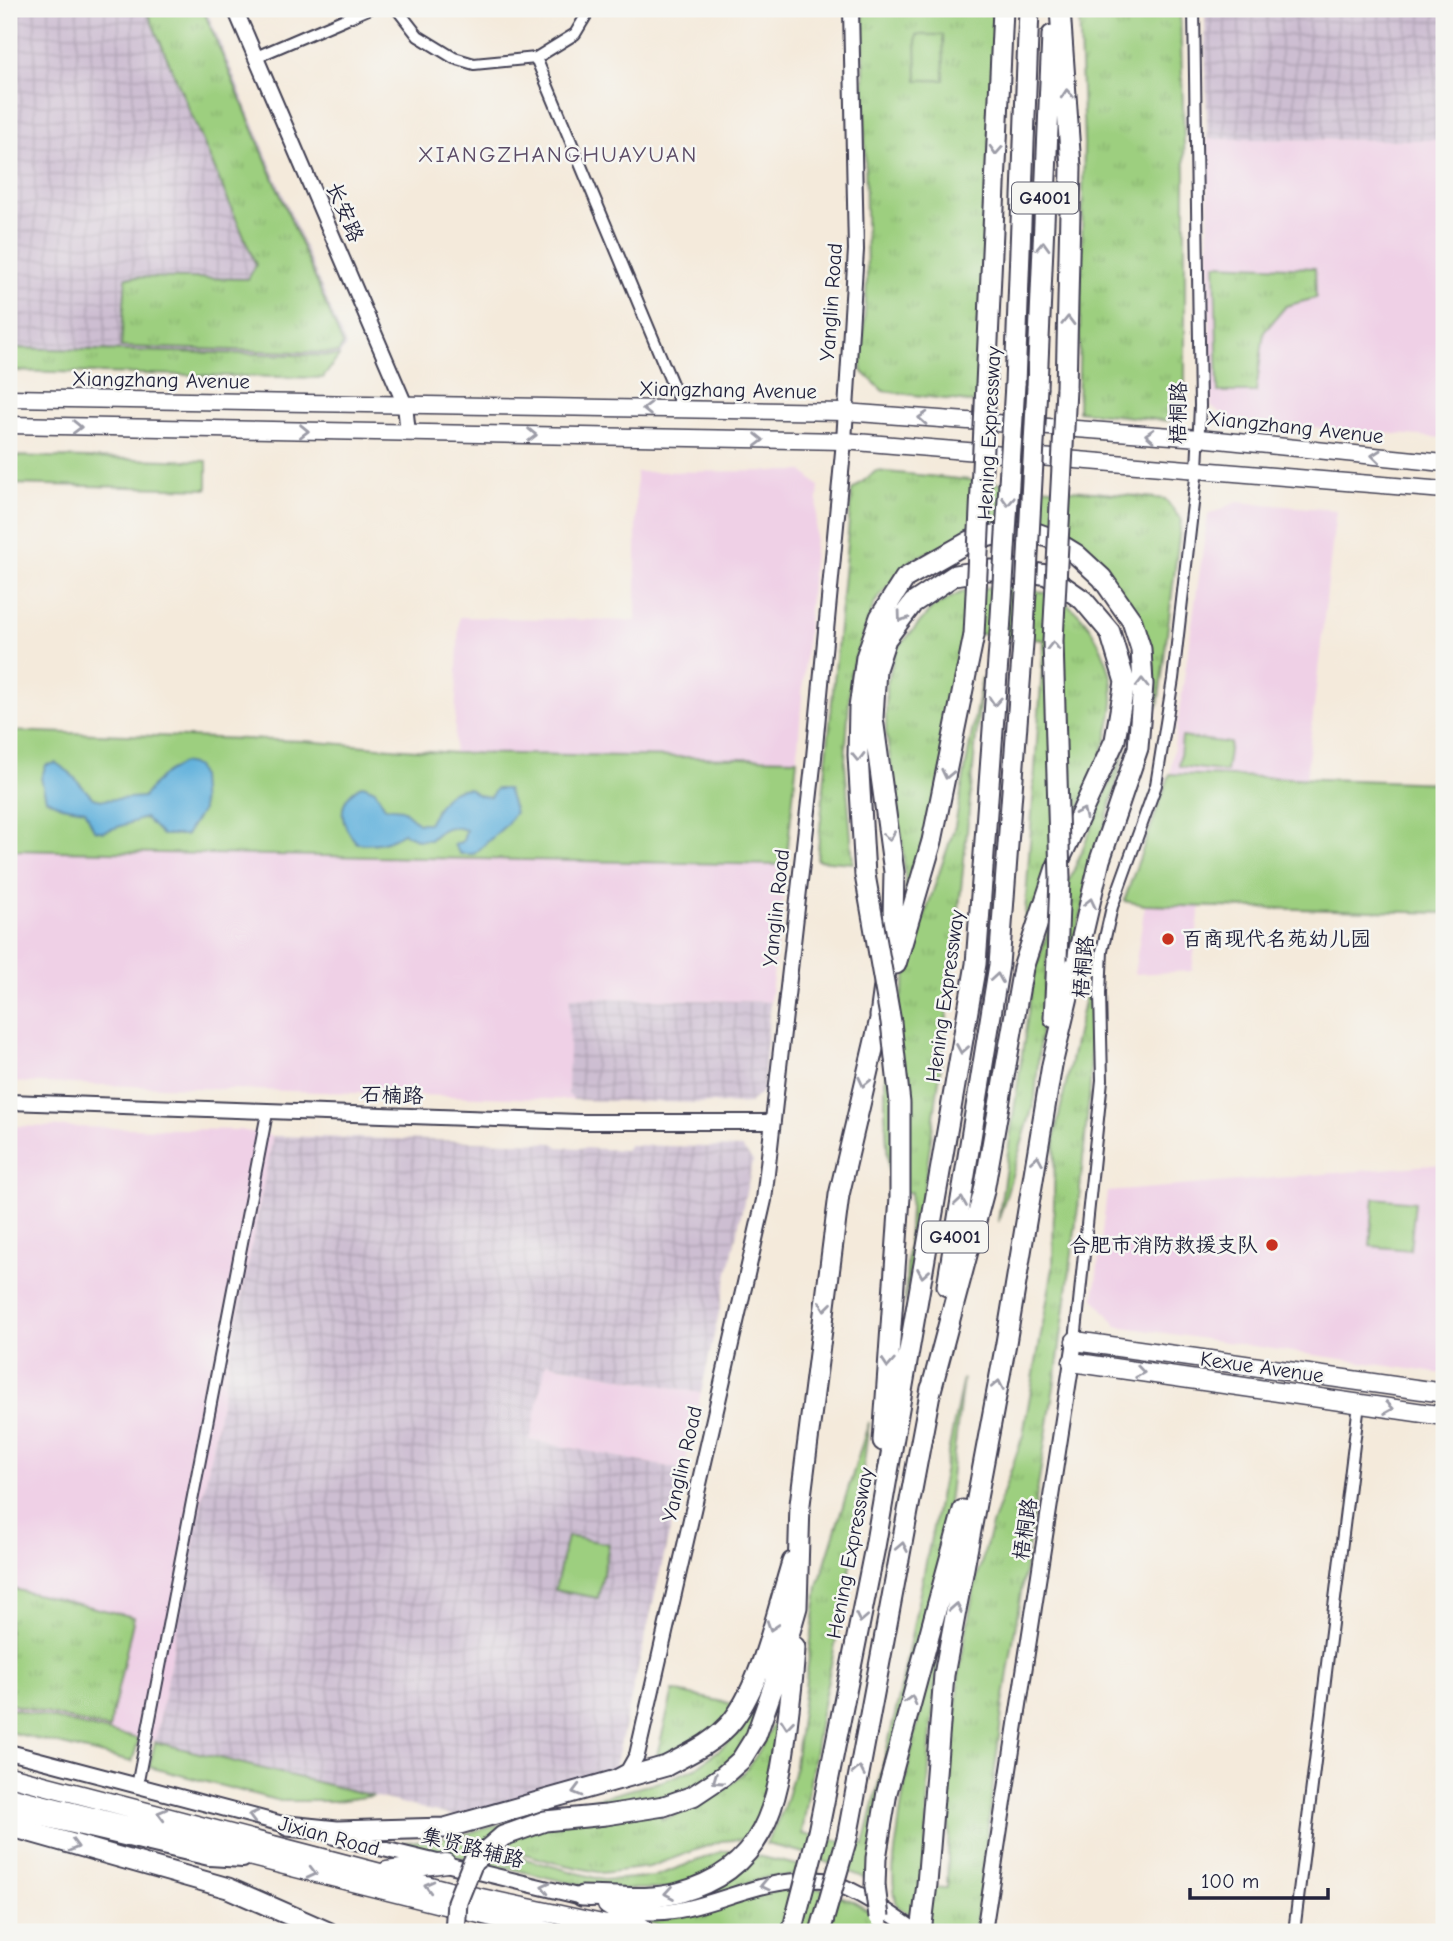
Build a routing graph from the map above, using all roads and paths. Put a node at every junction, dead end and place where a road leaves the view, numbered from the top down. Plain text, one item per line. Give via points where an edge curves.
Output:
1 (235, 9) edge
2 (368, 9) edge
3 (397, 9) edge
4 (590, 9) edge
5 (851, 9) edge
6 (1003, 9) edge
7 (1029, 9) edge
8 (1053, 9) edge
9 (1060, 9) edge
10 (1194, 9) edge
11 (256, 57) junction
12 (536, 58) junction
13 (9, 398) edge
14 (405, 405) junction
15 (683, 410) junction
16 (844, 412) junction
17 (9, 425) edge
18 (408, 433) junction
19 (1199, 438) junction
20 (844, 442) junction
21 (1444, 463) edge
22 (1197, 469) junction
23 (1444, 490) edge
24 (880, 1016) junction
25 (1052, 1065) junction
26 (9, 1102) edge
27 (267, 1113) junction
28 (773, 1122) junction
29 (1075, 1342) junction
30 (1072, 1362) junction
31 (1444, 1393) edge
32 (929, 1398) junction
33 (1359, 1404) junction
34 (1444, 1416) edge
35 (984, 1453) junction
36 (800, 1538) junction
37 (875, 1547) junction
38 (797, 1607) junction
39 (9, 1752) edge
40 (9, 1776) edge
41 (607, 1783) junction
42 (137, 1786) junction
43 (9, 1796) edge
44 (9, 1811) edge
45 (9, 1826) edge
46 (288, 1826) junction
47 (261, 1860) junction
48 (446, 1863) junction
49 (378, 1872) junction
50 (582, 1896) junction
51 (607, 1905) junction
52 (882, 1924) edge
53 (328, 1932) edge
54 (455, 1932) edge
55 (552, 1932) edge
56 (639, 1932) edge
57 (649, 1932) edge
58 (792, 1932) edge
59 (821, 1932) edge
60 (919, 1932) edge
61 (984, 1932) edge
62 (1294, 1932) edge

1 - 11 street, 长安路
2 - 11 street
3 - 12 street via 418,36 454,58 474,64
4 - 12 street via 575,34
5 - 16 street, Yanglin Road via 856,250
6 -> 24 highway, bridge via 974,635 932,841
7 -> 37 highway, Hening Expressway / G4001, bridge via 1015,384 976,964
32 -> 8 highway, G4001, bridge via 999,965 1024,630
25 -> 9 highway, bridge via 1060,878 1053,641 1072,167
10 - 19 street, 梧桐路
11 - 14 street, 长安路
12 - 15 street
13 - 14 main road, Xiangzhang Avenue
15 -> 14 main road, Xiangzhang Avenue
14 - 18 street, 长安路
15 - 16 main road, Xiangzhang Avenue
19 -> 16 main road, Xiangzhang Avenue
16 - 20 street, Yanglin Road
17 -> 18 main road
18 -> 20 main road
21 -> 19 main road, Xiangzhang Avenue
19 - 22 street, 梧桐路
20 - 22 main road
20 - 28 street, Yanglin Road
22 - 23 main road
22 - 29 street, 梧桐路 via 1156,785 1112,907 1102,951 1102,1080
32 -> 24 highway via 984,1191 1023,968 1056,868 1115,740 1125,682 1110,632 1083,600 1047,575 1017,570 955,575 913,603 886,639 876,669 873,718 894,872
24 -> 36 highway via 839,1195 800,1504
35 -> 25 highway
25 -> 37 highway, bridge via 1100,860 1138,748 1143,684 1141,649 1132,621 1102,578 1076,554 1031,531 970,541 905,578 880,617 866,657 858,755 865,875 900,1103 900,1197
26 - 27 street, 石楠路
27 - 28 street, 石楠路
27 - 42 street
28 - 41 street, Yanglin Road via 764,1200 637,1755 628,1771
29 - 30 street, 梧桐路
29 - 31 main road, Kexue Avenue
30 -> 33 main road, Kexue Avenue
30 - 61 street, 梧桐路
59 -> 32 highway, G4001, bridge via 847,1838
33 -> 34 main road, Kexue Avenue
33 - 62 street
52 -> 35 highway, bridge via 875,1886 876,1858 887,1791 960,1517
60 -> 35 highway via 928,1884 944,1675
36 - 38 highway
36 -> 41 highway via 755,1680 733,1720 666,1766
37 -> 58 highway, Hening Expressway / G4001, bridge via 818,1832
38 -> 50 highway via 782,1771 771,1814 753,1845 708,1883 676,1893
38 -> 54 highway, bridge via 756,1736 741,1760 693,1796 664,1806 545,1821 503,1836 473,1863 457,1902
39 - 42 street, 集贤路辅路
49 -> 40 main road, Jixian Road
41 -> 46 highway via 446,1828 337,1831
46 -> 42 street, 集贤路辅路
43 - 47 main road, Jixian Road
44 - 47 street via 209,1858
45 -> 53 highway via 228,1888
46 - 48 street, 集贤路辅路
47 -> 55 main road, Jixian Road
48 - 49 main road
50 -> 48 street, 集贤路辅路
56 -> 49 main road, Jixian Road
50 - 51 street, 集贤路辅路
51 - 57 main road
60 -> 51 street, 集贤路辅路 via 862,1896 826,1880 777,1882 661,1914

